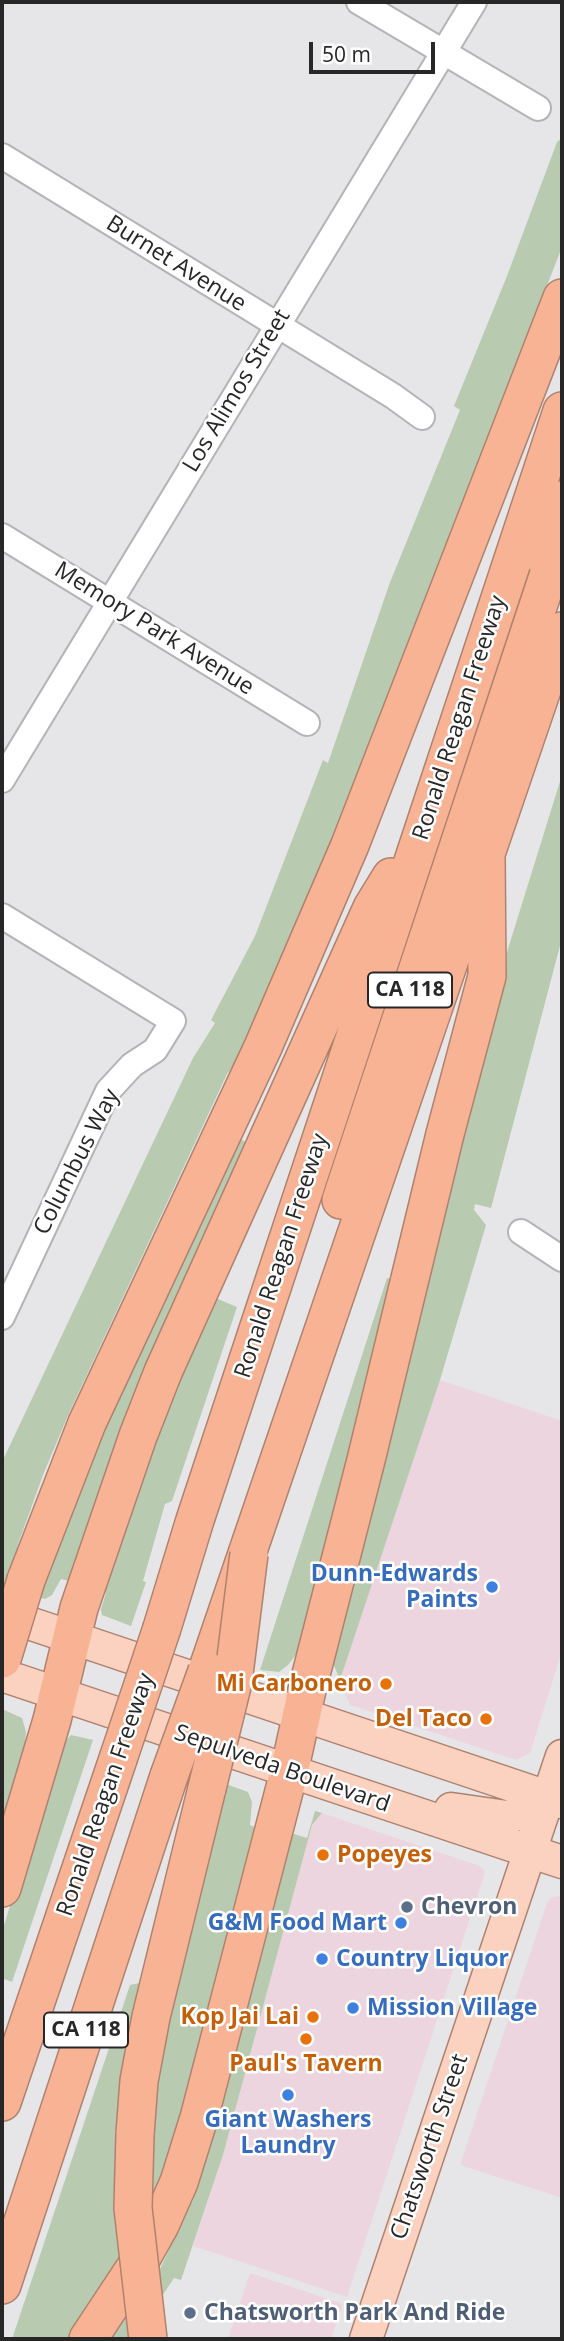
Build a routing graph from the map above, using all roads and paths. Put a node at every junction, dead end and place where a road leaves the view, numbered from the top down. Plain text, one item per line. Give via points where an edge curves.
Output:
1 (359, 2) edge
2 (474, 2) edge
3 (444, 52) junction
4 (538, 108) dead end
5 (2, 156) edge
6 (562, 298) edge
7 (276, 326) junction
8 (562, 411) edge
9 (422, 417) dead end
10 (562, 500) edge
11 (562, 534) edge
12 (2, 536) edge
13 (110, 602) junction
14 (562, 631) edge
15 (307, 723) dead end
16 (2, 780) edge
17 (427, 819) junction
18 (486, 856) junction
19 (2, 916) edge
20 (521, 1232) dead end
21 (562, 1259) edge
22 (274, 1280) junction
23 (2, 1317) edge
24 (284, 1448) junction
25 (248, 1554) junction
26 (2, 1614) edge
27 (72, 1638) junction
28 (2, 1659) edge
29 (2, 1675) edge
30 (58, 1693) junction
31 (301, 1714) junction
32 (562, 1756) edge
33 (289, 1772) junction
34 (332, 1787) junction
35 (555, 1800) edge
36 (562, 1837) edge
37 (530, 1851) junction
38 (562, 1862) edge
39 (2, 1888) edge
40 (2, 2102) edge
41 (2, 2284) edge
42 (88, 2339) edge
43 (148, 2339) edge
44 (366, 2339) edge

1 - 3 street
2 - 3 street, Los Alimos Street
3 - 4 street
3 - 7 street, Los Alimos Street
5 - 7 street, Burnet Avenue
6 - 28 highway, bridge via 341,867 263,1047 87,1423 26,1580
7 - 9 street, Burnet Avenue
7 - 13 street, Los Alimos Street
8 - 17 highway, Ronald Reagan Freeway / CA 118
10 - 22 highway, CA 118 via 314,1242
11 - 24 highway, CA 118 via 276,1391
12 - 13 street, Memory Park Avenue
13 - 15 street, Memory Park Avenue
13 - 16 street, Los Alimos Street
14 - 18 highway, CA 118
17 - 22 highway, Ronald Reagan Freeway / CA 118
17 - 27 highway via 372,908 163,1372
18 - 24 highway, CA 118
18 - 31 highway via 487,976
19 - 23 street, Columbus Way via 173,1021 155,1050 132,1065 107,1091
20 - 21 street
22 - 40 highway, Ronald Reagan Freeway / CA 118, bridge
24 - 25 highway, CA 118
25 - 41 highway, CA 118, bridge via 169,1776
25 - 43 highway, bridge via 233,1682 139,2081 133,2208
26 - 27 main road
27 - 30 highway
27 - 31 main road
29 - 30 main road, Sepulveda Boulevard
30 - 33 main road, Sepulveda Boulevard
30 - 39 highway
31 - 33 highway
31 - 35 main road
32 - 35 main road, Chatsworth Street
33 - 34 main road, Sepulveda Boulevard
33 - 42 highway via 179,2182 141,2259
34 - 35 main road via 359,1783 449,1808 498,1816 519,1815
34 - 37 main road, Sepulveda Boulevard
35 - 37 main road, Chatsworth Street
36 - 37 main road
37 - 38 main road, Sepulveda Boulevard
37 - 44 main road, Chatsworth Street

